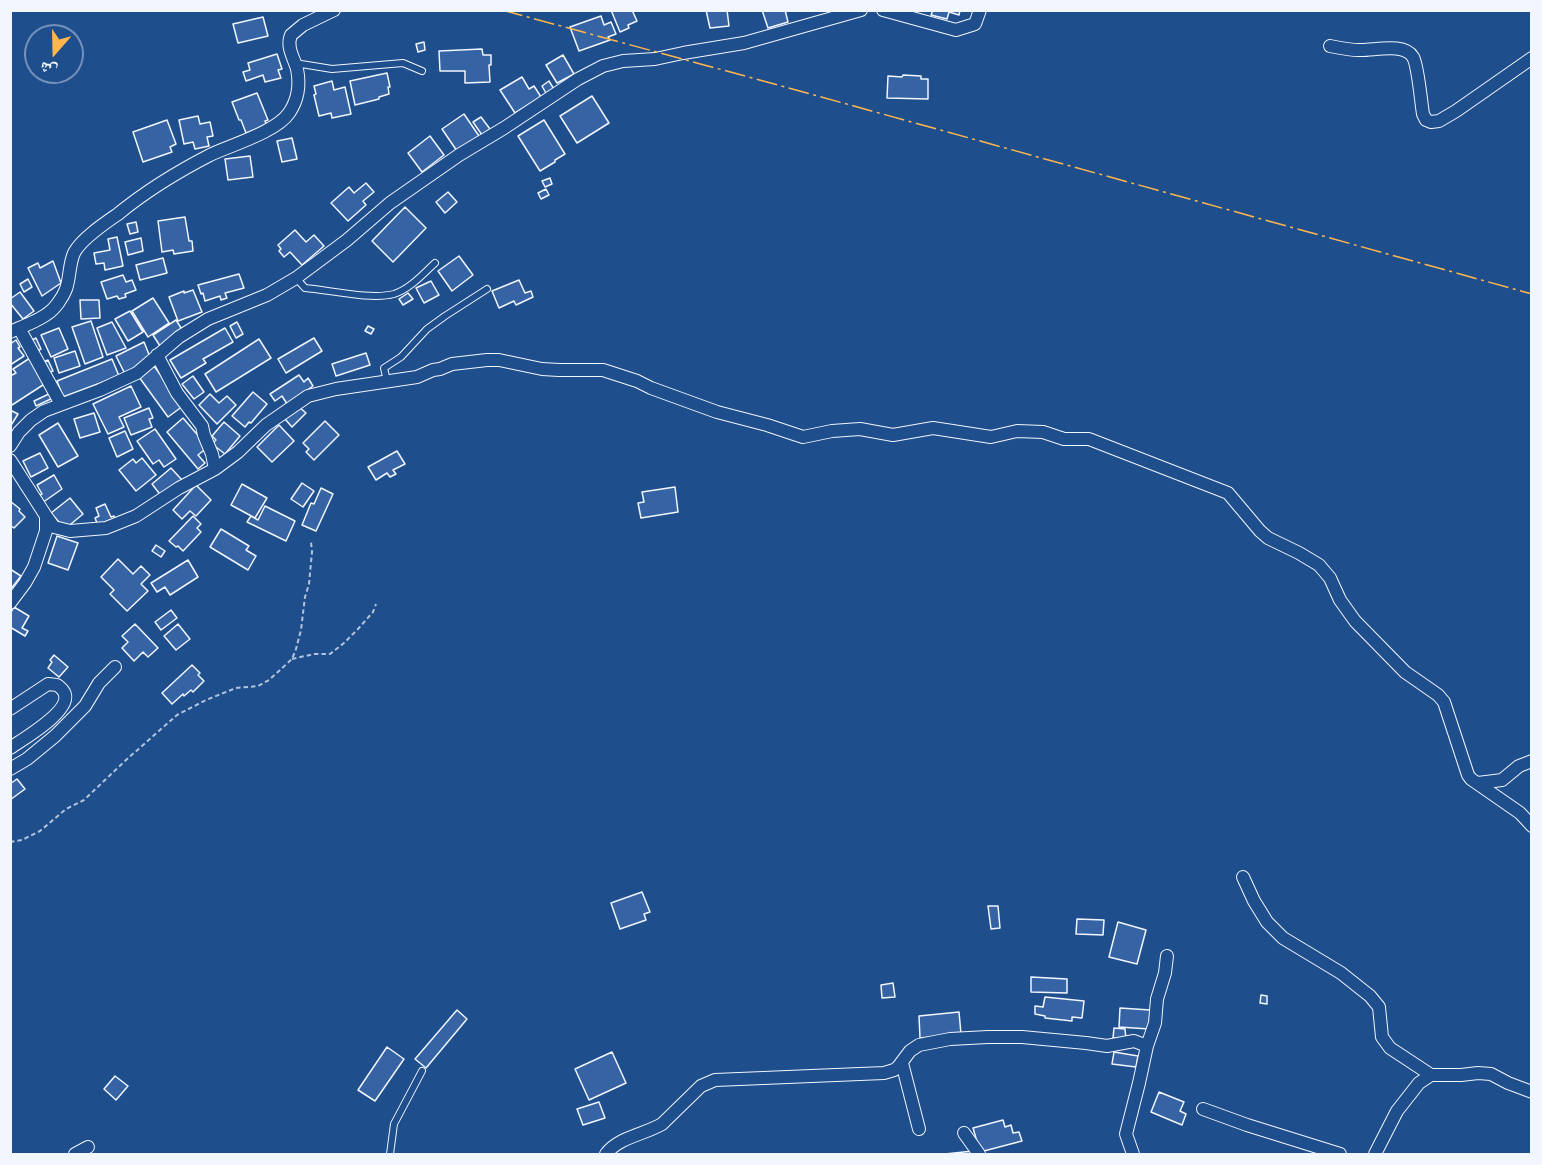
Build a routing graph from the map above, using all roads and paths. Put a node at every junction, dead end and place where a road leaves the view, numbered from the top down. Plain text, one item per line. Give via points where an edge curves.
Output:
1 (334, 10) edge
2 (861, 10) edge
3 (883, 10) edge
4 (980, 10) edge
5 (1330, 46) dead end
6 (1532, 58) edge
7 (294, 63) junction
8 (422, 71) dead end
9 (435, 263) dead end
10 (296, 278) junction
11 (487, 289) dead end
12 (15, 330) edge
13 (157, 355) junction
14 (387, 382) junction
15 (61, 404) junction
16 (10, 446) edge
17 (10, 460) edge
18 (215, 469) junction
19 (46, 516) junction
20 (311, 542) dead end
21 (10, 603) edge
22 (376, 604) dead end
23 (292, 659) junction
24 (115, 667) dead end
25 (10, 709) edge
26 (10, 748) edge
27 (1532, 761) edge
28 (10, 770) edge
29 (1478, 783) junction
30 (1532, 826) edge
31 (10, 842) edge
32 (1243, 877) dead end
33 (1167, 956) dead end
34 (1147, 1046) junction
35 (902, 1063) junction
36 (422, 1071) dead end
37 (1431, 1075) junction
38 (1532, 1092) edge
39 (1203, 1109) dead end
40 (919, 1129) dead end
41 (964, 1133) dead end
42 (88, 1147) dead end
43 (75, 1155) edge
44 (390, 1155) edge
45 (606, 1155) edge
46 (980, 1155) edge
47 (1133, 1155) edge
48 (1340, 1155) edge
49 (1376, 1155) edge

1 - 7 street via 291,35
2 - 10 street via 744,43 603,66 459,155 390,203
3 - 4 street via 956,30 975,24
5 - 6 street via 1400,49 1408,53 1416,68 1423,114 1431,122 1456,111
7 - 8 lane via 332,69 403,63
7 - 12 street via 298,93 289,114 262,132 155,186 118,213 74,254 66,289 53,308
9 - 10 lane via 394,294 373,296 305,288
10 - 13 street via 267,295 208,319
11 - 14 lane via 427,329 384,368
12 - 15 street
13 - 15 street via 137,373
13 - 18 street via 177,393 202,426
14 - 18 street via 308,396 266,425
14 - 29 street via 417,377 452,364 499,360 542,369 603,370 717,412 803,437 860,429 893,435 933,428 991,437 1017,431 1089,439 1228,493 1268,538 1319,566 1355,621 1405,672 1444,702 1465,769
15 - 16 street via 31,420
17 - 19 street
18 - 19 street via 136,516 106,528 70,531 54,527
19 - 21 street via 46,531 34,567
20 - 23 path via 309,584
22 - 23 path via 358,629 330,654
23 - 31 path via 258,686 236,688 177,715 84,800 66,809 40,831
24 - 28 street via 55,736
25 - 26 street via 48,684 64,691 66,699 55,717
27 - 29 street via 1519,765 1502,780
29 - 30 street
32 - 37 street via 1267,922 1283,938 1341,973 1370,996 1379,1007 1382,1036 1390,1048
33 - 34 street
34 - 35 street via 1134,1041 1107,1046 988,1036 920,1045
34 - 47 street via 1126,1134
35 - 40 street
35 - 45 street via 884,1073 708,1082 662,1124 616,1144
36 - 44 lane via 394,1124
37 - 38 street via 1491,1074
37 - 49 street via 1419,1083 1397,1111
39 - 48 street
41 - 46 street
42 - 43 street

